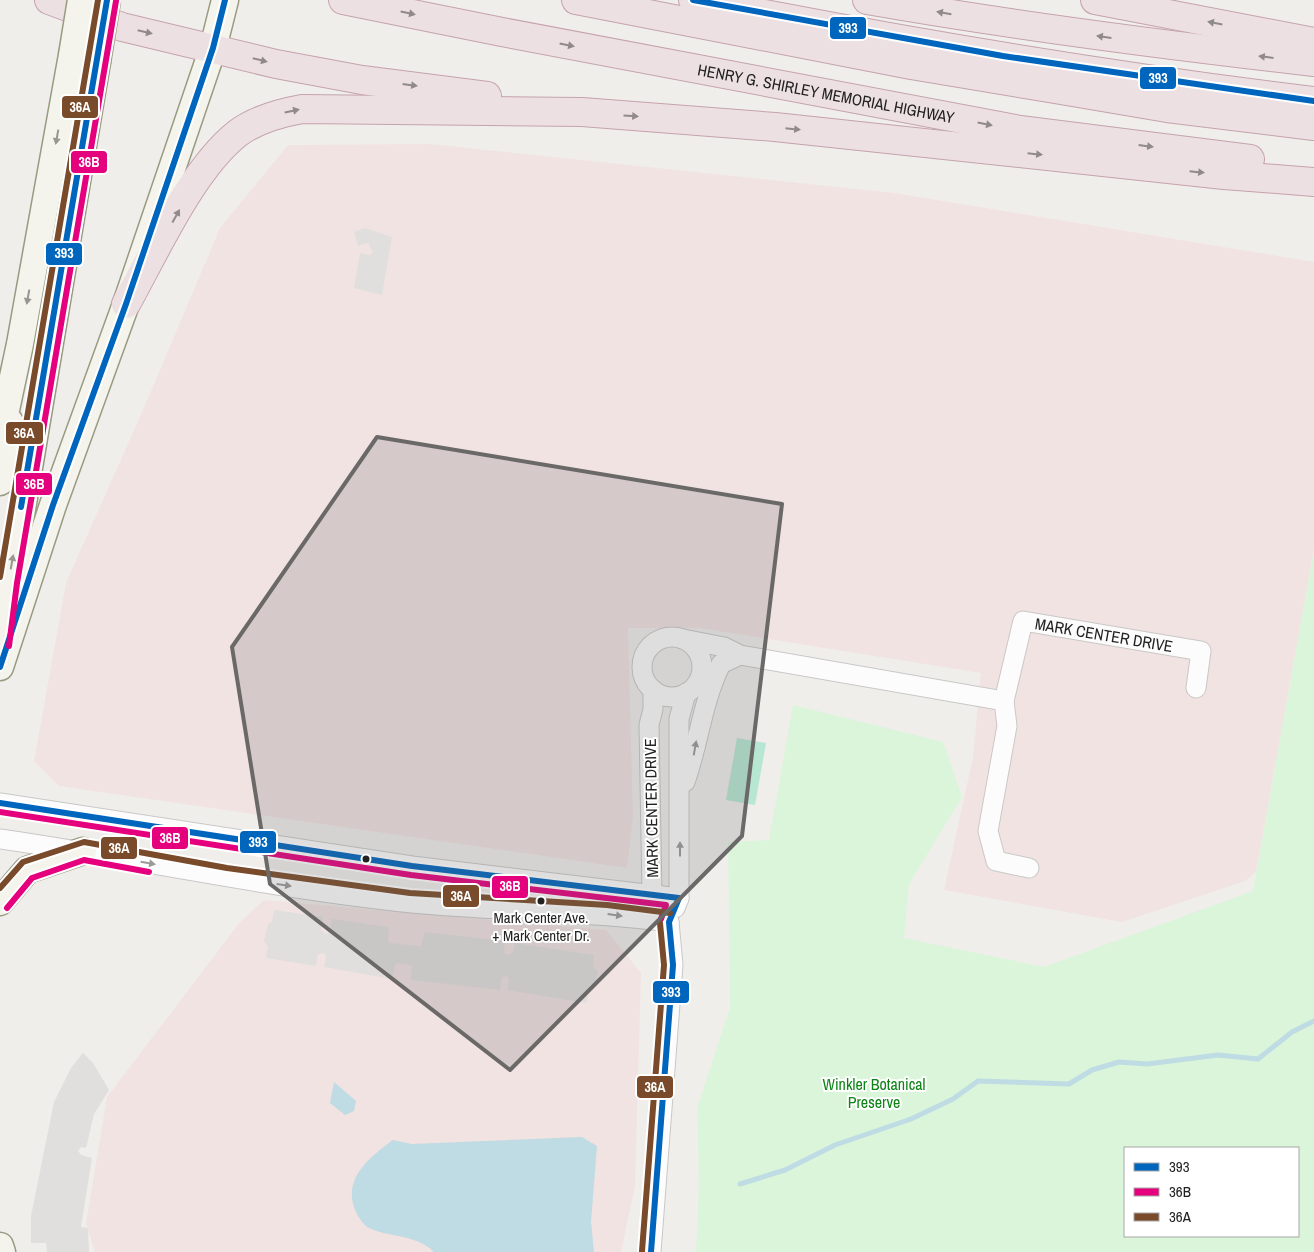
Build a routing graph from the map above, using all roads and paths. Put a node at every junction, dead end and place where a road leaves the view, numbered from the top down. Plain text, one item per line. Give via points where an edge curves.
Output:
1 (49, 0) edge
2 (81, 0) edge
3 (108, 0) edge
4 (343, 0) edge
5 (576, 0) edge
6 (693, 0) edge
7 (867, 0) edge
8 (1095, 0) edge
9 (223, 11) edge
10 (1314, 42) edge
11 (213, 48) junction
12 (1314, 62) edge
13 (1314, 101) edge
14 (582, 112) junction
15 (1314, 126) edge
16 (1314, 166) edge
17 (1314, 182) edge
18 (126, 304) junction
19 (20, 344) junction
20 (0, 438) edge
21 (0, 482) edge
22 (684, 639) junction
23 (0, 645) edge
24 (740, 655) junction
25 (0, 667) edge
26 (1196, 688) dead end
27 (653, 690) junction
28 (686, 693) junction
29 (1004, 701) junction
30 (680, 795) junction
31 (0, 803) edge
32 (0, 839) edge
33 (83, 851) junction
34 (1029, 868) dead end
35 (652, 894) junction
36 (680, 898) junction
37 (0, 902) edge
38 (669, 922) junction
39 (0, 1246) edge
40 (2, 1252) edge
41 (651, 1252) edge

1 -> 11 highway via 122,26
2 -> 19 main road, bridge
23 -> 3 main road, bridge
4 -> 16 highway, HENRY G. SHIRLEY MEMORIAL HIGHWAY via 1020,130
5 - 15 highway via 1058,90 1167,108
6 - 13 highway via 957,49
12 -> 7 highway via 984,20
10 -> 8 highway
9 - 11 main road
11 -> 14 highway via 362,80
11 - 18 main road
14 -> 17 highway via 775,127
18 -> 14 highway via 203,171 240,132 257,122 276,114 329,107
18 - 25 main road via 52,505
19 - 20 main road
19 - 21 main road
22 - 24 street via 724,647
22 - 27 street via 667,637 646,652 642,668 647,684
22 - 28 street via 696,650 702,666 698,682
24 - 29 street
30 -> 24 street, MARK CENTER DRIVE via 712,683 721,664
26 - 29 street, MARK CENTER DRIVE via 1201,651 1023,620
27 - 28 street via 669,696
27 - 35 street, MARK CENTER DRIVE via 649,726
28 - 30 street, MARK CENTER DRIVE via 679,719
29 - 34 street, MARK CENTER DRIVE via 1007,726 988,831 996,861
36 -> 30 street, MARK CENTER DRIVE
31 - 35 street via 412,866
32 - 33 street
33 - 37 main road via 27,870
33 -> 38 street via 236,878 409,902 606,914
35 - 36 street
35 - 38 street, MARK CENTER DRIVE
36 - 38 street, MARK CENTER DRIVE
38 - 41 street, MARK CENTER DRIVE via 673,965
39 - 40 main road

